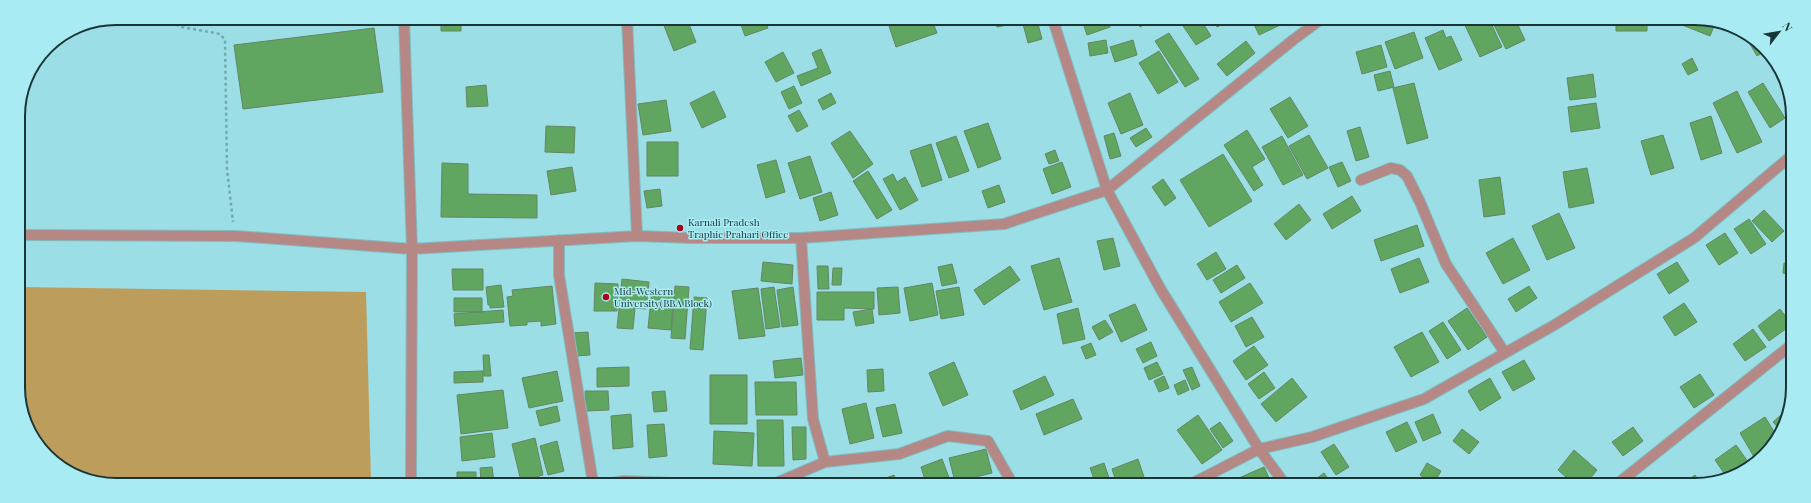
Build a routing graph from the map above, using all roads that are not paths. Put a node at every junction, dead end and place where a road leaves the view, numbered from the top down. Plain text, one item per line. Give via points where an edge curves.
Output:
1 (404, 25) edge
2 (626, 25) edge
3 (1055, 25) edge
4 (1313, 25) edge
5 (1786, 160) edge
6 (1361, 180) dead end
7 (1107, 190) junction
8 (25, 235) edge
9 (637, 236) junction
10 (802, 238) junction
11 (559, 240) junction
12 (412, 249) junction
13 (1786, 349) edge
14 (1505, 353) junction
15 (1259, 449) junction
16 (825, 462) junction
17 (411, 478) edge
18 (592, 478) edge
19 (788, 478) edge
20 (1009, 478) edge
21 (1203, 478) edge
22 (1280, 478) edge
23 (1625, 478) edge

1 - 12 street
2 - 9 street
3 - 7 street
4 - 7 street
5 - 14 street via 1694,238
6 - 14 street via 1391,168 1400,170 1407,176 1446,264
7 - 10 street via 1004,224
7 - 15 street via 1160,288
8 - 12 street via 236,236
9 - 10 street
9 - 11 street
10 - 16 street via 813,419
11 - 12 street
11 - 18 street via 559,275
12 - 17 street
13 - 23 street
14 - 15 street via 1424,399 1312,437
15 - 21 street
15 - 22 street
16 - 19 street
16 - 20 street via 899,454 948,436 988,441

